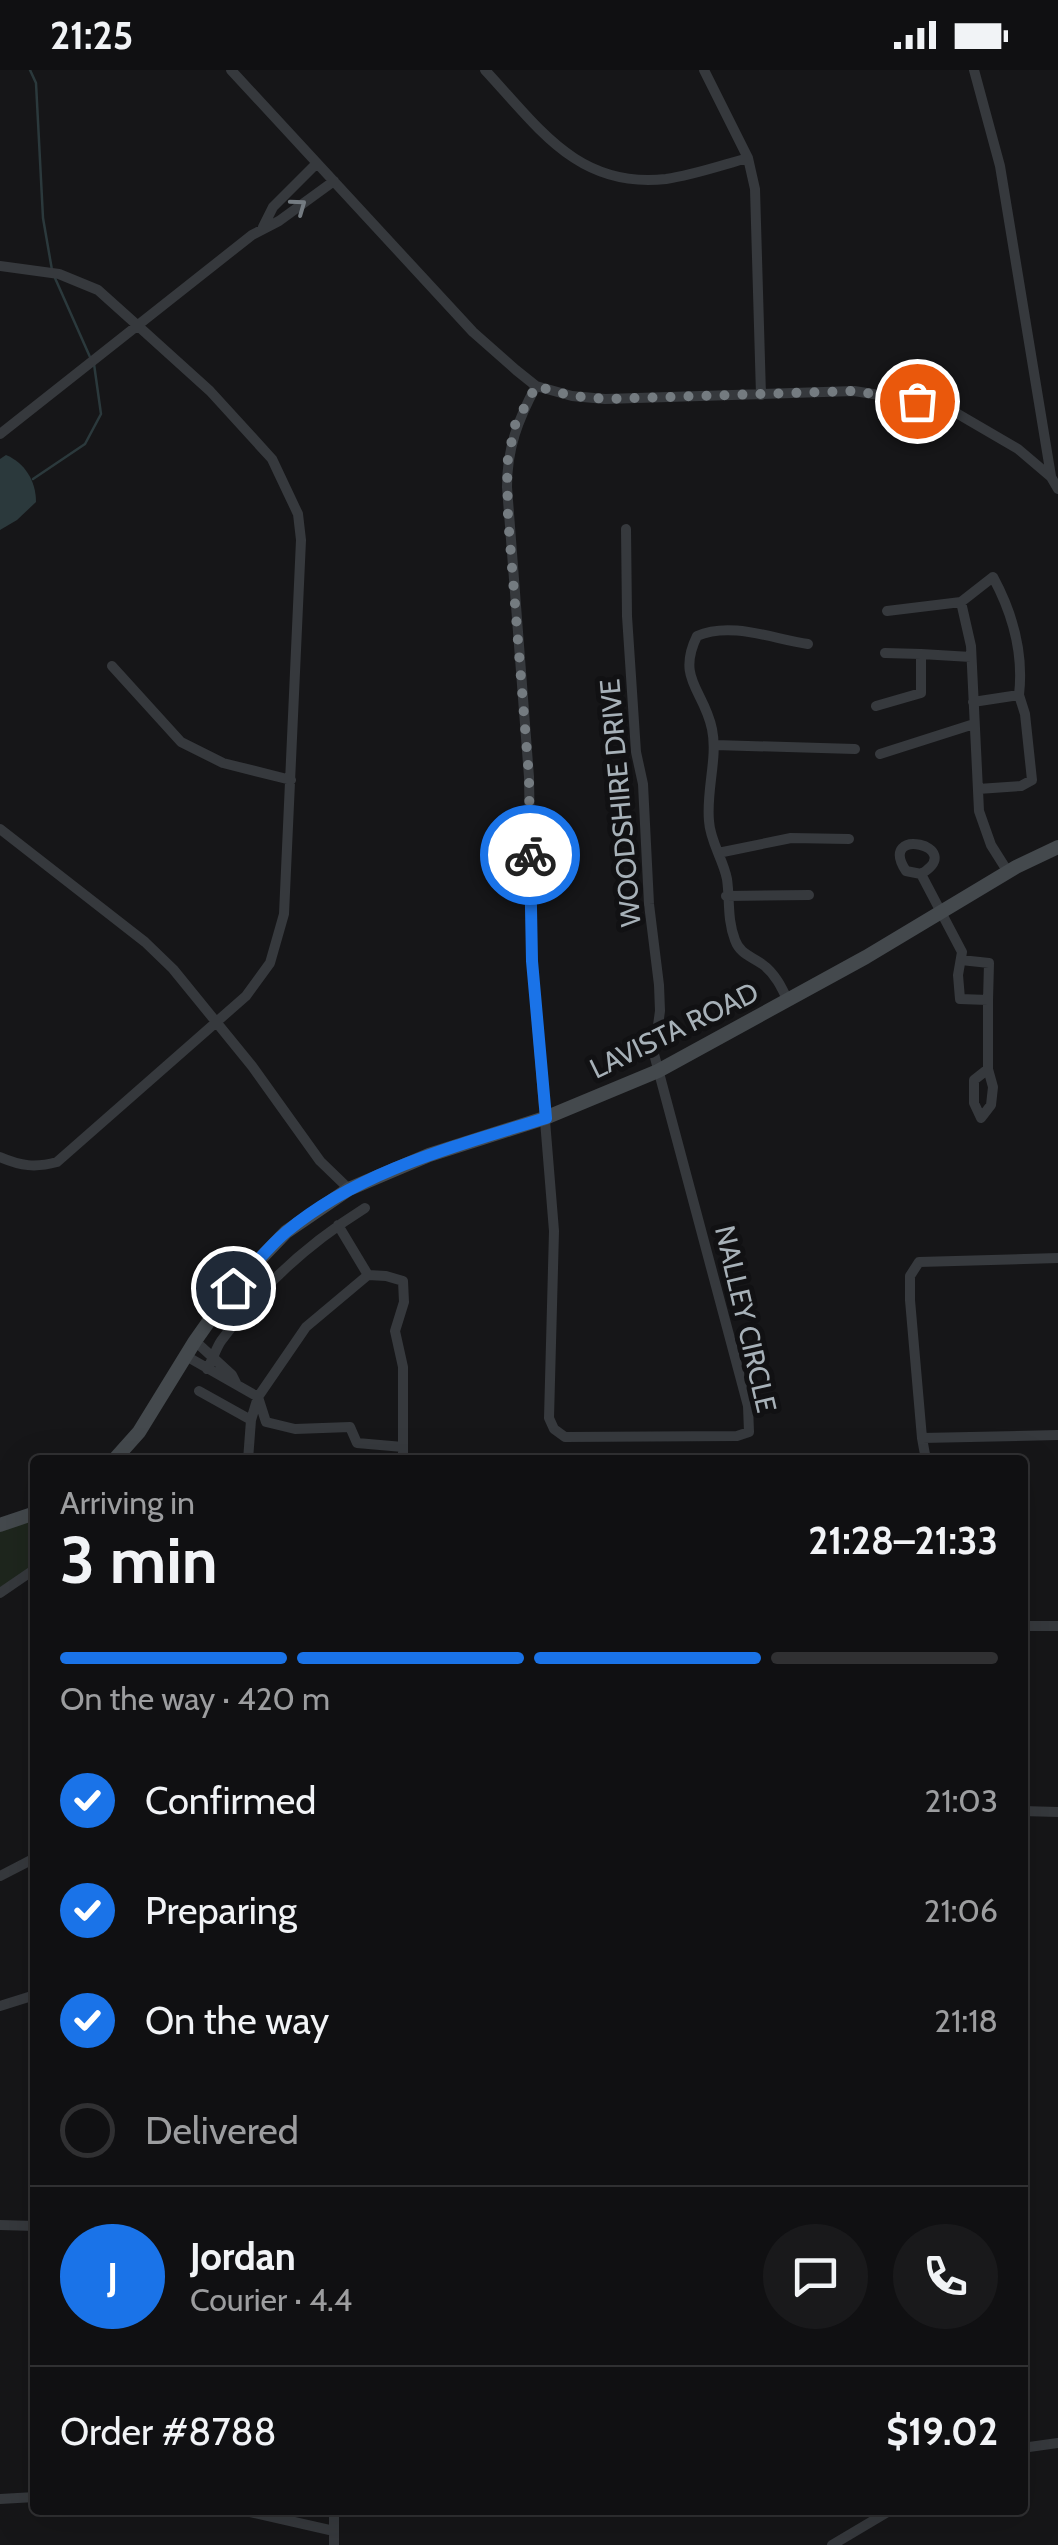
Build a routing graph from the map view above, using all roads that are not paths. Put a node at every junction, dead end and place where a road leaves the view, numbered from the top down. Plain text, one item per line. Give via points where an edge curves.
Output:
1 (231, 70) edge
2 (485, 70) edge
3 (704, 70) edge
4 (974, 70) edge
5 (748, 158) junction
6 (317, 163) junction
7 (334, 181) junction
8 (262, 228) junction
9 (0, 266) edge
10 (137, 325) junction
11 (536, 386) junction
12 (761, 395) junction
13 (0, 434) edge
14 (1051, 477) junction
15 (1058, 488) edge
16 (626, 529) dead end
17 (961, 602) junction
18 (887, 611) dead end
19 (808, 644) dead end
20 (885, 652) dead end
21 (922, 654) junction
22 (971, 657) junction
23 (112, 666) dead end
24 (1019, 695) junction
25 (973, 702) junction
26 (876, 706) dead end
27 (974, 724) junction
28 (714, 745) junction
29 (855, 749) dead end
30 (880, 754) dead end
31 (291, 780) junction
32 (978, 789) junction
33 (0, 829) edge
34 (849, 839) dead end
35 (1058, 847) edge
36 (718, 852) junction
37 (1008, 872) junction
38 (921, 874) junction
39 (809, 895) dead end
40 (726, 896) junction
41 (942, 911) junction
42 (961, 960) junction
43 (988, 1000) junction
44 (788, 1001) junction
45 (218, 1023) junction
46 (988, 1070) dead end
47 (658, 1072) junction
48 (546, 1118) junction
49 (0, 1157) edge
50 (349, 1189) junction
51 (365, 1208) dead end
52 (338, 1225) junction
53 (1058, 1258) edge
54 (368, 1275) junction
55 (195, 1341) junction
56 (186, 1356) junction
57 (215, 1358) junction
58 (207, 1369) junction
59 (236, 1382) junction
60 (199, 1390) dead end
61 (258, 1397) junction
62 (251, 1420) junction
63 (140, 1432) junction
64 (1058, 1436) edge
65 (922, 1438) junction
66 (403, 1447) junction
67 (119, 1455) edge
68 (128, 1455) edge
69 (248, 1455) edge
70 (402, 1455) edge
71 (925, 1455) edge
72 (30, 1515) edge
73 (0, 1525) edge
74 (30, 1572) edge
75 (0, 1593) edge
76 (1028, 1626) edge
77 (1058, 1626) edge
78 (1028, 1811) edge
79 (1058, 1812) edge
80 (30, 1861) edge
81 (0, 1876) edge
82 (30, 1997) edge
83 (0, 2006) edge
84 (0, 2225) edge
85 (30, 2226) edge
86 (1058, 2443) edge
87 (1028, 2447) edge
88 (30, 2497) edge
89 (0, 2499) edge
90 (262, 2515) edge
91 (334, 2515) edge
92 (883, 2515) edge
93 (334, 2532) junction
94 (334, 2545) edge
95 (832, 2545) edge

1 - 6 street
2 - 5 street via 569,155 616,179 670,178
3 - 5 street
4 - 14 street via 1000,166
5 - 12 street via 758,228
6 - 7 street
6 - 8 street via 273,207
8 -> 7 street
7 - 11 street via 472,332
8 - 10 street
9 - 10 street via 59,274 98,290
10 - 13 street
10 - 31 street via 272,459 298,514
11 - 12 street via 606,399
11 - 48 street via 515,425 507,464
12 - 14 street via 854,391 917,401 958,414
14 - 15 street
16 - 47 street, WOODSHIRE DRIVE via 636,752 659,985
17 - 18 street
17 - 22 street
17 - 24 street via 993,577 1014,619
19 - 28 street via 735,630 697,636 688,665
20 - 21 street
21 - 22 street
21 - 26 street via 921,693
22 - 25 street
23 - 31 street via 181,742 222,763
24 - 25 street
24 - 32 street via 1032,780
25 - 27 street
27 - 30 street
27 - 32 street
28 - 29 street
28 - 36 street via 708,823
31 - 45 street via 284,914 270,963
32 - 37 street via 991,845
33 - 45 street via 145,942
34 - 36 street via 791,838
35 - 37 main road, LAVISTA ROAD
36 - 40 street
37 - 41 main road, LAVISTA ROAD
38 - 38 street via 929,869 932,851 925,844 906,845 901,863
38 - 41 street
39 - 40 street
40 - 44 street via 736,945 764,965
41 - 42 street
41 - 44 main road, LAVISTA ROAD
42 - 43 street via 989,963
42 - 43 street via 960,999
43 - 46 street
44 - 47 main road, LAVISTA ROAD
45 - 49 street via 58,1162 21,1166
45 - 50 street
47 - 48 main road, LAVISTA ROAD
47 - 48 street, NALLEY CIRCLE via 745,1392 749,1432 591,1438 565,1437 554,1429 554,1231
48 - 50 main road, LAVISTA ROAD via 428,1155
50 - 55 main road, LAVISTA ROAD via 286,1232
51 - 52 street
52 - 54 street
52 - 57 street via 271,1280
53 - 65 street via 919,1262 910,1276 910,1300
54 - 61 street via 306,1327
54 - 66 street via 403,1282 394,1331 404,1368
55 - 56 main road, LAVISTA ROAD
55 - 57 street
56 - 58 street
56 - 63 main road, LAVISTA ROAD
57 - 58 street
57 - 59 street
58 - 59 street
59 - 61 street
60 - 62 street
61 - 62 street
61 - 66 street via 266,1422 350,1428 357,1443
62 - 69 street
63 - 67 main road, LAVISTA ROAD
63 - 68 street
64 - 65 street
65 - 71 street
66 - 70 street
72 - 73 main road
74 - 75 street
76 - 77 street
78 - 79 street
80 - 81 street
82 - 83 street
84 - 85 street
86 - 87 street
88 - 89 street
90 - 93 street
91 - 93 street
92 - 95 street
93 - 94 street

